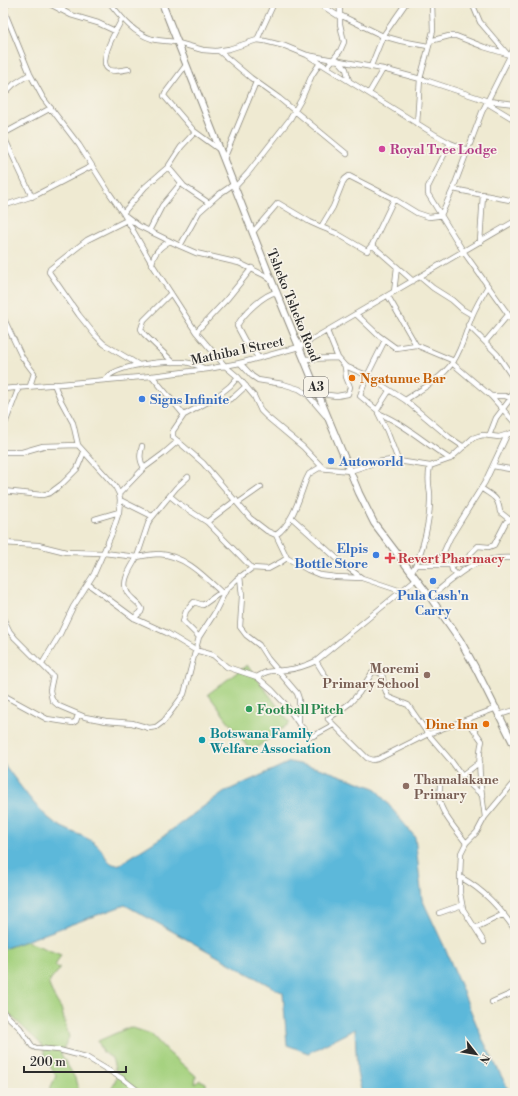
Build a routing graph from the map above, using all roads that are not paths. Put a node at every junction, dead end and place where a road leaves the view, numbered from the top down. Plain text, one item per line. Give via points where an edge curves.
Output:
1 (9, 3) edge
2 (48, 3) edge
3 (65, 3) edge
4 (110, 3) edge
5 (162, 3) edge
6 (274, 3) edge
7 (318, 3) edge
8 (339, 3) edge
9 (406, 3) edge
10 (432, 3) edge
11 (472, 3) edge
12 (3, 8) edge
13 (60, 10) junction
14 (340, 16) junction
15 (122, 19) junction
16 (115, 32) junction
17 (383, 36) junction
18 (257, 40) junction
19 (178, 43) junction
20 (429, 43) junction
21 (515, 46) edge
22 (218, 51) junction
23 (307, 55) junction
24 (508, 55) junction
25 (336, 60) junction
26 (320, 63) junction
27 (515, 63) edge
28 (186, 65) junction
29 (371, 66) junction
30 (327, 67) junction
31 (129, 69) dead end
32 (383, 69) junction
33 (30, 74) junction
34 (420, 79) junction
35 (349, 81) junction
36 (256, 82) junction
37 (369, 93) junction
38 (3, 95) edge
39 (488, 102) junction
40 (515, 104) edge
41 (51, 108) junction
42 (294, 112) junction
43 (515, 120) edge
44 (417, 124) junction
45 (195, 132) junction
46 (3, 134) edge
47 (450, 143) junction
48 (220, 150) junction
49 (468, 150) junction
50 (347, 154) dead end
51 (224, 159) junction
52 (92, 166) junction
53 (168, 166) junction
54 (181, 183) junction
55 (234, 185) junction
56 (453, 189) junction
57 (483, 194) junction
58 (32, 197) junction
59 (394, 199) junction
60 (515, 201) edge
61 (208, 203) junction
62 (3, 206) edge
63 (123, 213) junction
64 (441, 214) junction
65 (127, 220) junction
66 (514, 223) edge
67 (321, 227) junction
68 (149, 231) junction
69 (253, 232) junction
70 (170, 241) junction
71 (480, 242) junction
72 (372, 245) junction
73 (180, 246) junction
74 (463, 251) junction
75 (152, 264) junction
76 (397, 267) junction
77 (252, 268) junction
78 (420, 277) junction
79 (413, 281) junction
80 (274, 283) junction
81 (488, 286) junction
82 (277, 292) junction
83 (394, 292) junction
84 (171, 293) junction
85 (388, 296) junction
86 (356, 314) junction
87 (472, 315) junction
88 (508, 315) junction
89 (3, 317) edge
90 (515, 324) edge
91 (468, 325) junction
92 (327, 331) junction
93 (196, 332) junction
94 (385, 340) junction
95 (486, 341) junction
96 (416, 345) junction
97 (299, 347) junction
98 (259, 358) junction
99 (338, 358) junction
100 (304, 359) junction
101 (174, 362) junction
102 (453, 362) junction
103 (240, 363) junction
104 (139, 365) junction
105 (226, 366) junction
106 (345, 366) junction
107 (208, 369) junction
108 (152, 376) junction
109 (367, 376) junction
110 (238, 377) junction
111 (105, 380) junction
112 (54, 384) junction
113 (30, 386) junction
114 (246, 386) junction
115 (19, 387) junction
116 (3, 389) edge
117 (389, 391) junction
118 (319, 394) junction
119 (491, 396) junction
120 (215, 398) junction
121 (513, 399) edge
122 (405, 400) junction
123 (502, 409) junction
124 (378, 411) junction
125 (184, 416) junction
126 (329, 419) junction
127 (515, 423) edge
128 (3, 429) edge
129 (515, 432) edge
130 (507, 435) junction
131 (489, 436) junction
132 (178, 441) junction
133 (78, 445) junction
134 (142, 446) dead end
135 (464, 447) junction
136 (3, 452) edge
137 (84, 452) junction
138 (450, 459) junction
139 (398, 460) junction
140 (430, 466) junction
141 (493, 466) junction
142 (144, 468) junction
143 (323, 468) junction
144 (515, 470) edge
145 (350, 471) junction
146 (188, 477) dead end
147 (261, 487) dead end
148 (481, 488) junction
149 (3, 491) edge
150 (119, 494) junction
151 (170, 496) junction
152 (120, 500) junction
153 (237, 501) junction
154 (119, 512) junction
155 (152, 516) junction
156 (515, 516) edge
157 (291, 517) junction
158 (95, 519) dead end
159 (510, 520) junction
160 (207, 522) junction
161 (276, 535) junction
162 (3, 543) edge
163 (104, 553) junction
164 (137, 557) junction
165 (287, 558) junction
166 (515, 558) edge
167 (416, 565) junction
168 (438, 565) junction
169 (451, 565) junction
170 (252, 568) junction
171 (411, 573) junction
172 (457, 575) junction
173 (240, 576) junction
174 (362, 578) junction
175 (416, 579) junction
176 (88, 584) junction
177 (224, 592) junction
178 (401, 592) junction
179 (430, 597) junction
180 (3, 618) edge
181 (134, 618) junction
182 (199, 637) junction
183 (195, 650) junction
184 (316, 661) junction
185 (42, 664) junction
186 (278, 670) junction
187 (257, 677) junction
188 (329, 682) dead end
189 (3, 695) edge
190 (496, 708) junction
191 (515, 710) edge
192 (78, 715) junction
193 (499, 715) junction
194 (467, 720) junction
195 (299, 724) junction
196 (333, 725) junction
197 (428, 734) junction
198 (515, 747) edge
199 (480, 762) junction
200 (462, 776) junction
201 (515, 781) edge
202 (440, 785) dead end
203 (483, 796) junction
204 (485, 817) junction
205 (466, 843) junction
206 (460, 877) junction
207 (462, 905) junction
208 (438, 912) dead end
209 (504, 914) junction
210 (475, 928) junction
211 (515, 930) edge
212 (484, 942) dead end
213 (515, 992) edge
214 (492, 1002) dead end
215 (3, 1012) edge
216 (141, 1093) edge

1 - 12 street
2 - 13 street
3 - 13 street
4 - 15 street
5 - 19 highway, Tsheko Tsheko Road / A3
6 - 18 street
7 - 14 street
8 - 14 street
9 - 17 street
10 - 20 street via 433,31
11 - 24 street via 480,22
12 - 33 street
13 - 16 street via 98,23
14 - 17 street
14 - 25 street via 344,42
15 - 16 street
15 - 19 street via 145,36
16 - 31 street via 109,41 106,66 111,70
17 - 20 street via 401,41
17 - 29 street
18 - 22 street
18 - 23 street via 285,46
19 - 22 street
19 - 28 highway, Tsheko Tsheko Road / A3
20 - 24 street via 456,36
20 - 34 street
21 - 24 street
22 - 36 street
23 - 25 street
23 - 26 street
24 - 27 street
24 - 39 street
25 - 29 street
25 - 30 street
25 - 35 street via 346,69
26 - 30 street
26 - 42 street
28 - 45 street via 164,95
28 - 48 highway, Tsheko Tsheko Road / A3
29 - 32 street
30 - 35 street
32 - 34 street
32 - 37 street
33 - 38 street
33 - 41 street
34 - 39 street
34 - 44 street
35 - 37 street
36 - 42 street
36 - 51 street
37 - 44 street
39 - 40 street
39 - 43 street
39 - 49 street
41 - 46 street
41 - 52 street
42 - 50 street
42 - 55 street via 248,173
44 - 47 street
45 - 48 street
45 - 53 street
46 - 58 street
47 - 49 street
47 - 64 street via 428,187
48 - 51 highway, Tsheko Tsheko Road / A3
49 - 56 street
51 - 55 highway, Tsheko Tsheko Road / A3
52 - 58 street
52 - 63 street
53 - 54 street
53 - 63 street via 145,187
54 - 61 street
54 - 68 street via 162,206
55 - 61 street
55 - 69 highway, Tsheko Tsheko Road / A3
56 - 57 street
56 - 64 street
57 - 60 street
57 - 71 street
58 - 62 street
59 - 64 street via 423,216 434,217
59 - 67 street via 349,176 345,179
59 - 72 street
61 - 73 street via 196,217
63 - 65 street
63 - 68 street
64 - 74 street
65 - 75 street
65 - 104 street via 87,240 49,272 96,335 108,347
66 - 71 street, Mathiba I Street
67 - 69 street via 278,203
67 - 72 street via 366,250
68 - 70 street
69 - 80 highway, Tsheko Tsheko Road / A3
70 - 73 street
70 - 75 street via 157,250
71 - 74 street, Mathiba I Street
72 - 76 street
73 - 77 street via 196,253 230,260
74 - 78 street, Mathiba I Street
74 - 81 street
75 - 84 street
76 - 79 street
76 - 83 street
77 - 80 street
77 - 93 street
78 - 79 street, Mathiba I Street
78 - 87 street
79 - 83 street, Mathiba I Street
80 - 82 highway, Tsheko Tsheko Road / A3
81 - 87 street
81 - 88 street
82 - 97 highway, Tsheko Tsheko Road / A3
82 - 98 street via 258,302 237,326
83 - 85 street, Mathiba I Street
84 - 93 street
84 - 101 street via 144,320 141,328 144,334
85 - 86 street, Mathiba I Street
85 - 96 street
86 - 92 street, Mathiba I Street
86 - 94 street
87 - 91 street
88 - 90 street
88 - 95 street
89 - 113 street via 22,357 34,373
91 - 95 street
91 - 102 street
92 - 97 street, Mathiba I Street
92 - 99 street
93 - 105 street
94 - 96 street via 398,348
94 - 109 street
95 - 121 street via 515,381
96 - 102 street
97 - 98 street, Mathiba I Street
97 - 100 highway, Tsheko Tsheko Road / A3
98 - 103 street, Mathiba I Street
99 - 100 street
99 - 106 street
100 - 118 highway, Tsheko Tsheko Road / A3
101 - 104 street
101 - 107 street via 188,362
102 - 119 street
102 - 122 street via 432,383
103 - 105 street, Mathiba I Street
103 - 126 street via 258,380 283,384 307,394
104 - 111 street via 115,372
105 - 107 street, Mathiba I Street
105 - 110 street
106 - 109 street
106 - 118 street via 350,387 348,394
107 - 108 street, Mathiba I Street
108 - 111 street, Mathiba I Street
108 - 125 street
109 - 117 street
109 - 124 street via 360,396
110 - 114 street
110 - 120 street
111 - 112 street, Mathiba I Street
112 - 113 street, Mathiba I Street
112 - 133 street via 73,423
113 - 115 street, Mathiba I Street
114 - 120 street via 226,401
114 - 143 street via 266,416 303,447
115 - 116 street, Mathiba I Street
115 - 128 street
117 - 122 street
117 - 124 street
118 - 126 highway, Tsheko Tsheko Road / A3
119 - 121 street
119 - 123 street
120 - 125 street
121 - 123 street
122 - 135 street via 443,433
123 - 127 street
123 - 131 street via 492,425
124 - 138 street
124 - 139 street
125 - 132 street via 172,433
126 - 145 highway, Tsheko Tsheko Road / A3
129 - 130 street
130 - 131 street
130 - 141 street
131 - 135 street via 473,438
132 - 142 street
132 - 153 street
133 - 136 street via 43,446 22,452
133 - 137 street
134 - 142 street via 140,456
135 - 138 street
137 - 149 street via 77,469 48,494
137 - 150 street
138 - 140 street
139 - 140 street
139 - 145 street via 377,462
140 - 167 street via 427,522
141 - 144 street
141 - 148 street
142 - 150 street
143 - 145 street
143 - 157 street via 309,474
145 - 171 highway, Tsheko Tsheko Road / A3 via 374,523
146 - 151 street
147 - 153 street
148 - 159 street via 495,497 500,512
148 - 168 street via 450,538
150 - 152 street
151 - 155 street
151 - 160 street
152 - 154 street
152 - 155 street
153 - 160 street
153 - 161 street via 260,527
154 - 158 street
154 - 163 street
155 - 164 street
156 - 159 street
157 - 161 street
157 - 174 street via 342,564
159 - 169 street via 503,526 492,547 478,546 465,562
160 - 170 street
161 - 165 street
162 - 163 street via 38,545 66,552
163 - 164 street
163 - 176 street
164 - 177 street via 161,554 173,558 194,568
164 - 181 street via 125,582 127,593 142,609
165 - 170 street via 268,569
165 - 174 street via 320,574
166 - 172 street via 478,563
167 - 168 street
167 - 171 street
168 - 169 street
169 - 172 street
170 - 173 street
171 - 175 highway, Tsheko Tsheko Road / A3
172 - 179 street
173 - 177 street
173 - 186 street via 240,627 259,645
174 - 178 street
175 - 178 street
175 - 179 highway, Tsheko Tsheko Road / A3
176 - 181 street
176 - 185 street
177 - 182 street
177 - 182 street via 203,604 194,602 186,611 183,622
178 - 184 street
179 - 190 highway, Tsheko Tsheko Road / A3 via 460,640
180 - 185 street via 10,632
181 - 183 street via 167,633
182 - 183 street
183 - 187 street via 213,655 227,667
183 - 192 street via 184,694 160,725 149,728
184 - 186 street via 308,665
184 - 188 street
185 - 192 street via 53,676 50,690 52,700 58,706
186 - 187 street via 270,670
186 - 195 street via 298,696
187 - 195 street via 286,705
189 - 192 street via 47,719 73,723
190 - 193 highway, Tsheko Tsheko Road / A3
190 - 194 street
191 - 193 street
193 - 198 highway, Tsheko Tsheko Road / A3
194 - 197 street
194 - 199 street via 482,741
195 - 196 street via 306,733 313,736
196 - 197 street via 367,758 373,760
196 - 197 street via 328,718 350,703 363,689 372,673 377,672 382,674 387,695 408,705
197 - 200 street
199 - 200 street
199 - 203 street
200 - 203 street
201 - 204 street
202 - 205 street via 439,799 442,809
203 - 204 street
204 - 205 street via 477,832
205 - 206 street via 461,853
206 - 207 street
206 - 209 street via 484,893
207 - 208 street
207 - 210 street
209 - 210 street
209 - 211 street
210 - 212 street
213 - 214 street
215 - 216 street via 20,1028 32,1046 86,1057

